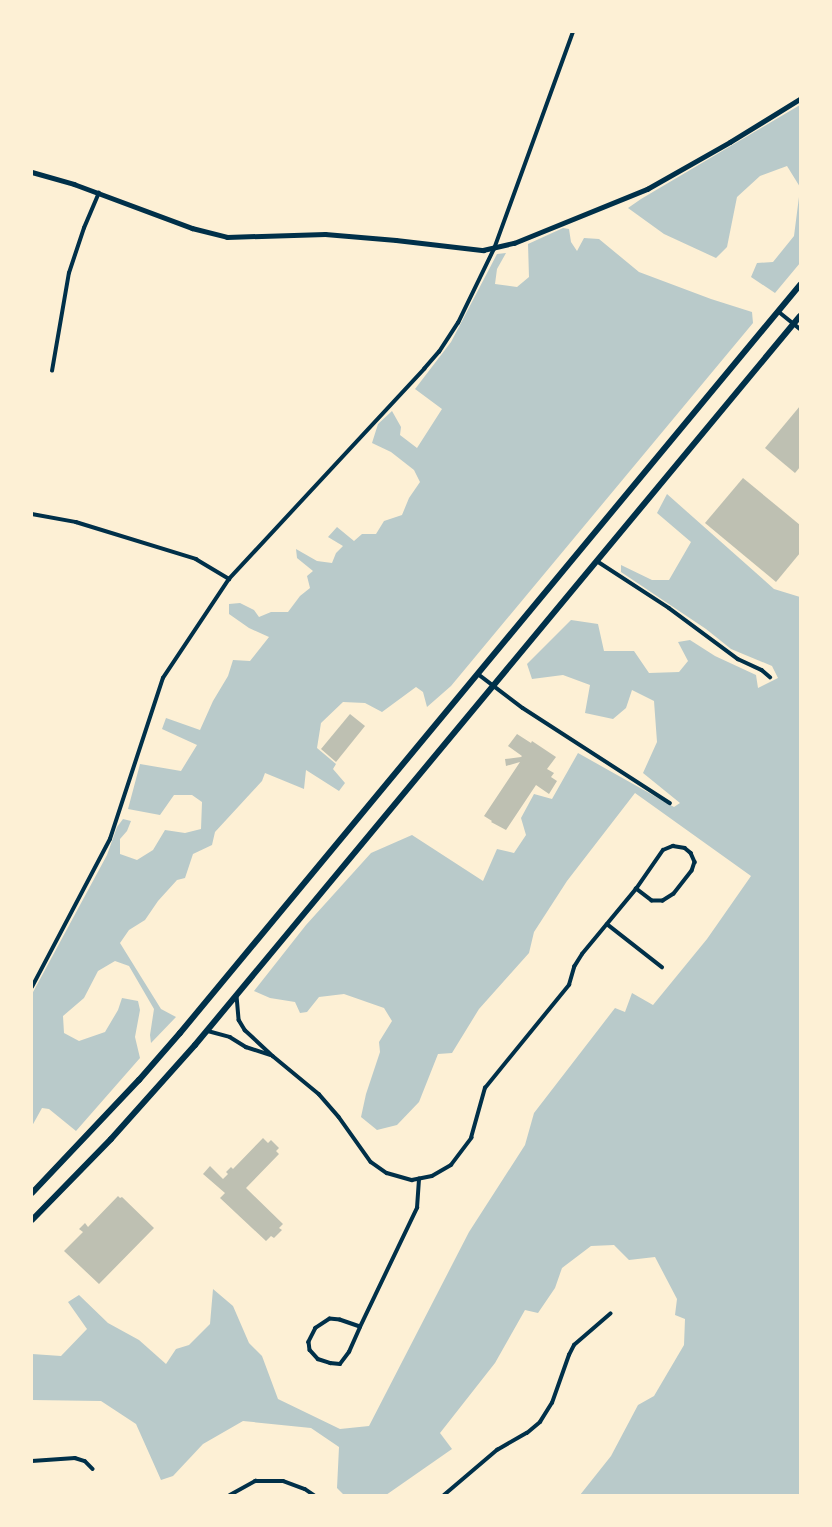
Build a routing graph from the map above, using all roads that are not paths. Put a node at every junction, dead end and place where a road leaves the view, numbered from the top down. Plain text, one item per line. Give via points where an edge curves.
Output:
1 (573, 32) edge
2 (800, 99) edge
3 (32, 172) edge
4 (99, 193) junction
5 (494, 249) junction
6 (800, 285) edge
7 (778, 311) junction
8 (800, 316) edge
9 (793, 324) junction
10 (800, 329) edge
11 (52, 371) dead end
12 (32, 514) edge
13 (597, 561) junction
14 (229, 579) junction
15 (478, 674) junction
16 (770, 677) dead end
17 (494, 687) junction
18 (670, 803) dead end
19 (636, 889) junction
20 (607, 924) junction
21 (662, 967) dead end
22 (33, 984) edge
23 (237, 996) junction
24 (208, 1030) junction
25 (272, 1056) junction
26 (419, 1179) junction
27 (32, 1193) edge
28 (32, 1220) edge
29 (610, 1314) dead end
30 (360, 1327) junction
31 (32, 1461) edge
32 (94, 1469) dead end
33 (447, 1494) edge
34 (230, 1495) edge
35 (314, 1495) edge

1 - 5 street
2 - 5 street via 647,189 521,241
3 - 4 street
4 - 5 street via 192,228 227,237 325,234 472,250
4 - 11 street via 69,273
5 - 14 street via 458,322 439,352
6 - 7 highway
7 - 9 street
7 - 15 highway
8 - 9 highway
9 - 10 street
9 - 13 highway
12 - 14 street via 76,522 196,559
13 - 16 street via 675,612 726,651
13 - 17 highway
14 - 22 street via 163,678 110,838
15 - 17 street
15 - 27 highway via 176,1038 102,1121
17 - 18 street
17 - 23 highway
19 - 19 street via 652,901 664,901 674,894 692,871 695,862 691,853 685,848 673,846 663,850
19 - 20 street
20 - 21 street
20 - 26 street via 582,954 574,967 569,984 485,1088 471,1138 451,1165 432,1176
23 - 24 highway
23 - 25 street via 239,1020 245,1030
24 - 25 street
24 - 28 highway via 152,1094
25 - 26 street via 319,1094 371,1162 388,1173 412,1180
26 - 30 street via 417,1208
29 - 33 street via 574,1345 552,1403 540,1422 497,1450
30 - 30 street via 349,1352 340,1364 318,1359 310,1350 309,1342 316,1328 330,1319
31 - 32 street via 75,1458 85,1461
34 - 35 street via 255,1481 283,1481

